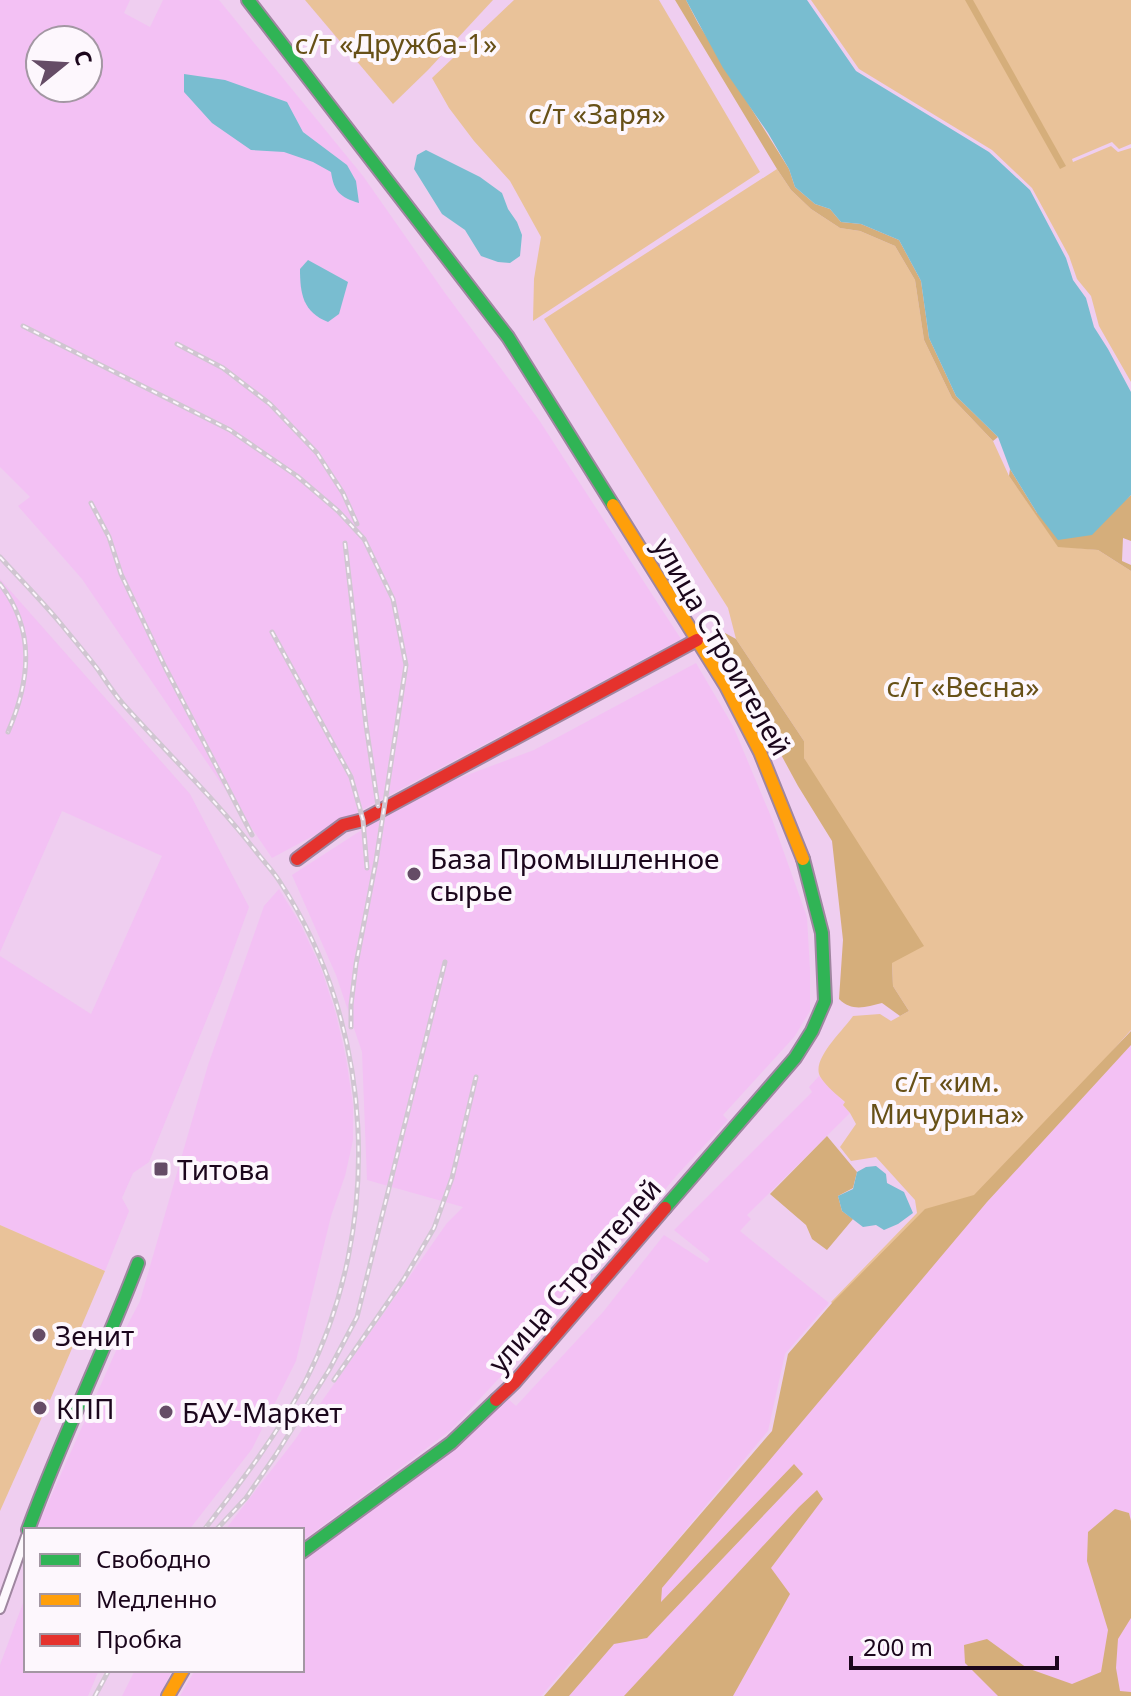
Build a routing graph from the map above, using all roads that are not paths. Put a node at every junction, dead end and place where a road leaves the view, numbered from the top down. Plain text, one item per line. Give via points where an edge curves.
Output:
1 (248, 0) edge
2 (697, 640) junction
3 (297, 859) dead end
4 (138, 1263) dead end
5 (29, 1528) edge
6 (24, 1541) edge
7 (304, 1551) edge
8 (0, 1609) edge
9 (182, 1672) edge
10 (168, 1696) edge

1 - 2 main road, улица Строителей via 508,337
2 - 3 main road via 370,816 343,825
2 - 7 main road, улица Строителей via 760,752 804,863 822,933 825,1001 785,1070 514,1383 451,1443
4 - 5 main road
6 - 8 street
9 - 10 main road

